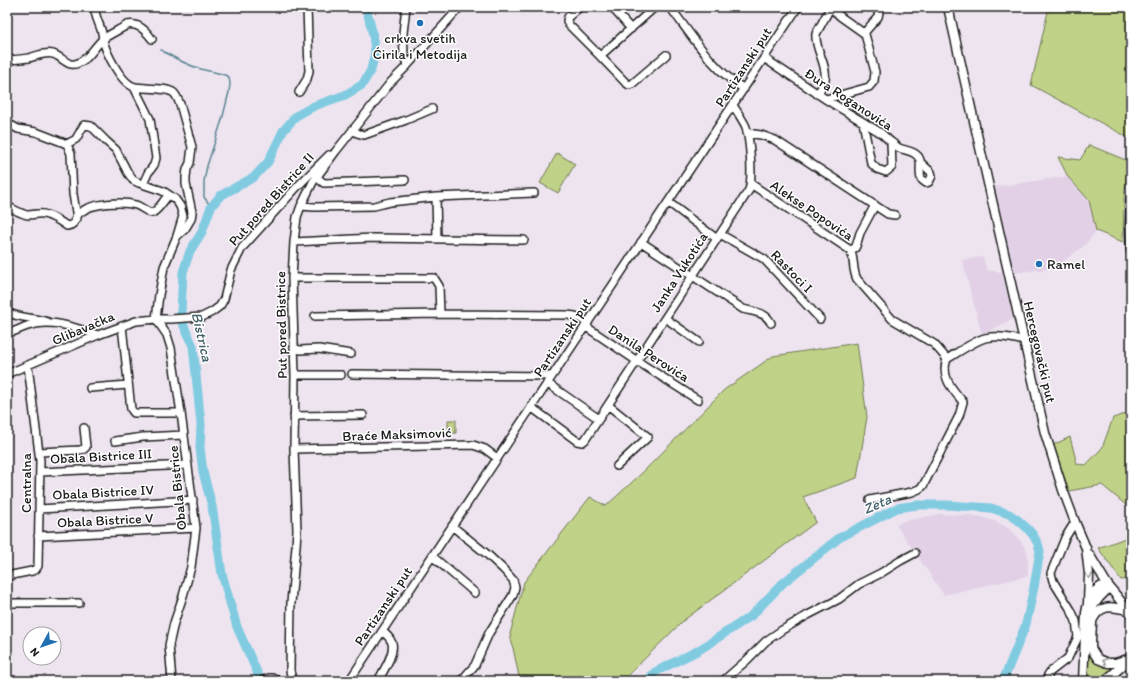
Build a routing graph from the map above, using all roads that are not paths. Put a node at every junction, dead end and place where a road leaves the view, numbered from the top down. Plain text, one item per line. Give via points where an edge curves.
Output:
1 (95, 7) edge
2 (307, 7) edge
3 (406, 7) edge
4 (460, 7) edge
5 (580, 7) edge
6 (654, 7) edge
7 (798, 7) edge
8 (874, 7) edge
9 (948, 7) edge
10 (673, 8) edge
11 (832, 8) edge
12 (613, 9) edge
13 (631, 29) junction
14 (864, 32) junction
15 (103, 39) junction
16 (152, 39) dead end
17 (666, 55) dead end
18 (600, 56) junction
19 (764, 58) junction
20 (7, 60) edge
21 (407, 66) junction
22 (134, 87) junction
23 (744, 89) junction
24 (299, 92) dead end
25 (817, 94) junction
26 (826, 99) junction
27 (733, 105) junction
28 (432, 109) dead end
29 (863, 122) junction
30 (7, 123) edge
31 (353, 129) junction
32 (748, 133) junction
33 (891, 142) junction
34 (67, 144) junction
35 (336, 151) junction
36 (920, 162) dead end
37 (306, 177) junction
38 (315, 180) junction
39 (405, 180) dead end
40 (144, 184) junction
41 (751, 184) junction
42 (534, 193) dead end
43 (170, 194) junction
44 (436, 197) junction
45 (1131, 199) edge
46 (668, 202) junction
47 (875, 205) junction
48 (7, 206) edge
49 (301, 206) junction
50 (895, 215) dead end
51 (77, 218) junction
52 (177, 236) junction
53 (719, 236) junction
54 (437, 239) junction
55 (524, 240) dead end
56 (294, 242) junction
57 (641, 242) junction
58 (850, 250) junction
59 (1131, 251) edge
60 (692, 276) junction
61 (292, 278) junction
62 (7, 312) edge
63 (440, 314) junction
64 (315, 316) dead end
65 (665, 318) junction
66 (156, 319) junction
67 (170, 319) junction
68 (820, 319) dead end
69 (52, 323) junction
70 (771, 323) dead end
71 (587, 324) junction
72 (122, 326) junction
73 (7, 333) edge
74 (98, 334) junction
75 (166, 335) junction
76 (1025, 341) junction
77 (699, 342) dead end
78 (294, 348) junction
79 (350, 354) dead end
80 (946, 359) junction
81 (637, 361) junction
82 (28, 366) junction
83 (7, 374) edge
84 (352, 374) dead end
85 (295, 375) junction
86 (341, 375) dead end
87 (551, 376) junction
88 (547, 383) junction
89 (128, 385) junction
90 (90, 388) dead end
91 (698, 400) dead end
92 (608, 405) junction
93 (531, 407) junction
94 (181, 413) junction
95 (363, 415) dead end
96 (294, 416) junction
97 (599, 419) junction
98 (84, 428) dead end
99 (184, 435) junction
100 (115, 441) dead end
101 (294, 449) junction
102 (39, 452) junction
103 (497, 458) junction
104 (188, 465) junction
105 (617, 466) dead end
106 (40, 472) junction
107 (193, 500) junction
108 (870, 500) dead end
109 (39, 509) junction
110 (1075, 522) junction
111 (452, 526) junction
112 (196, 528) junction
113 (38, 536) junction
114 (1086, 548) junction
115 (915, 553) dead end
116 (432, 556) junction
117 (7, 576) edge
118 (1108, 586) junction
119 (475, 593) dead end
120 (7, 603) edge
121 (79, 603) dead end
122 (1088, 604) junction
123 (1129, 612) edge
124 (1092, 622) junction
125 (382, 631) junction
126 (1131, 658) edge
127 (265, 680) edge
128 (7, 681) edge
129 (23, 681) edge
130 (172, 681) edge
131 (278, 681) edge
132 (292, 681) edge
133 (348, 681) edge
134 (378, 681) edge
135 (461, 681) edge
136 (723, 681) edge
137 (1048, 681) edge
138 (1083, 681) edge
139 (1105, 681) edge

1 - 15 street via 94,12
2 - 24 street via 309,72
3 - 21 street via 403,33
4 - 21 street, Put pored Bistrice
5 - 18 street via 567,21
6 - 13 street
7 - 19 street, Partizanski put
8 - 14 street via 879,12 878,17
9 - 76 main road, Hercegovački put
10 - 23 street via 710,60
11 - 14 street
11 - 25 street via 816,34 825,76 824,84
12 - 13 street
13 - 18 street
14 - 26 street via 875,72 874,81 869,87
15 - 16 street via 130,24 145,30
15 - 20 street via 82,62 74,65 53,54
15 - 22 street via 110,58 122,77
17 - 18 street via 629,85
19 - 23 street, Partizanski put
19 - 25 street, Đura Roganovića
21 - 31 street, Put pored Bistrice
22 - 40 street via 150,119 156,158
22 - 52 street via 167,90 174,94 190,134 192,147 186,184 192,212 185,229
23 - 27 street, Partizanski put
25 - 26 street, Đura Roganovića
26 - 29 street, Đura Roganovića
27 - 32 street
27 - 46 street, Partizanski put
28 - 31 street via 364,135
29 - 33 street, Đura Roganovića
29 - 33 street, Đura Roganovića via 871,163 877,169 886,172 892,167
30 - 34 street via 18,129 36,132
31 - 35 street, Put pored Bistrice
32 - 41 street
32 - 47 street via 775,140
33 - 36 street via 914,153
34 - 40 street via 76,139 84,125 91,126 116,150 130,176
34 - 51 street via 71,154
35 - 37 street, Put pored Bistrice II via 328,155
35 - 38 street, Put pored Bistrice
37 - 38 street
37 - 67 street, Put pored Bistrice II via 242,248 231,270 220,306 202,317
38 - 39 street via 324,183
38 - 49 street, Put pored Bistrice
40 - 43 street
41 - 53 street, Janka Vukotića
41 - 58 street, Alekse Popovića
42 - 44 street
43 - 51 street via 152,213 137,205 114,204 94,206 81,211
43 - 52 street via 180,206 183,216
44 - 49 street via 374,206
44 - 54 street
45 - 59 main road
46 - 53 street, Rastoci I
46 - 57 street, Partizanski put
47 - 50 street via 888,214
47 - 58 street via 855,248
48 - 51 street via 25,215 46,214 67,226 73,224
49 - 56 street, Put pored Bistrice
52 - 66 street via 164,267
53 - 60 street, Janka Vukotića
53 - 68 street, Rastoci I via 764,258
54 - 55 street
54 - 56 street via 373,238
56 - 61 street, Put pored Bistrice
57 - 60 street
57 - 71 street, Partizanski put
58 - 80 street, Alekse Popovića via 857,279 892,319 934,344
60 - 65 street, Janka Vukotića
60 - 70 street via 743,309 769,318
61 - 63 street via 434,278 440,286
61 - 78 street, Put pored Bistrice
62 - 69 street
63 - 64 street, Danila Perovića
63 - 71 street, Danila Perovića via 567,315 575,316
65 - 77 street
65 - 81 street, Janka Vukotića
66 - 67 street, Glibavačka
66 - 72 street, Glibavačka via 136,320
66 - 75 street, Obala Bistrice
67 - 75 street
69 - 73 street via 31,325
69 - 74 street
71 - 81 street, Danila Perovića
71 - 87 street, Partizanski put
72 - 74 street, Glibavačka
72 - 89 street
74 - 82 street, Glibavačka
75 - 94 street, Obala Bistrice via 171,348
76 - 80 street via 1009,337 985,338
76 - 110 main road, Hercegovački put via 1048,444
78 - 79 street
78 - 85 street, Put pored Bistrice
80 - 108 street via 947,382 963,402 959,416 923,486 912,492
81 - 91 street, Danila Perovića
81 - 92 street, Janka Vukotića
82 - 83 street, Glibavačka
82 - 102 street, Centralna
84 - 87 street
85 - 86 street
85 - 96 street, Put pored Bistrice
87 - 88 street, Partizanski put
88 - 93 street, Partizanski put
88 - 97 street
89 - 90 street
89 - 94 street via 131,409 134,413
92 - 97 street, Janka Vukotića
92 - 105 street via 648,437
93 - 97 street, Janka Vukotića via 577,442 585,440
93 - 103 street, Partizanski put
94 - 99 street, Obala Bistrice
95 - 96 street
96 - 101 street, Put pored Bistrice
98 - 102 street via 84,449
99 - 100 street
99 - 104 street, Obala Bistrice
101 - 103 street, Braće Maksimović via 473,445
101 - 132 street, Put pored Bistrice via 297,530 291,603
102 - 106 street, Centralna
103 - 111 street, Partizanski put
104 - 106 street, Obala Bistrice III
104 - 107 street, Obala Bistrice
106 - 109 street, Centralna
107 - 109 street, Obala Bistrice IV
107 - 112 street, Obala Bistrice
109 - 113 street, Centralna
110 - 114 main road, Hercegovački put
110 - 137 street via 1065,538 1051,573 1053,581 1072,610 1078,637 1068,658 1050,672
111 - 116 street, Partizanski put
111 - 135 street via 503,569 513,580 515,587 474,665
112 - 113 street, Obala Bistrice V
112 - 130 street, Obala Bistrice via 191,566 169,645
113 - 117 street, Centralna via 36,569
114 - 118 main road
114 -> 122 main road via 1089,574
115 - 136 street via 782,630 766,641
116 - 119 street
116 - 125 street, Partizanski put
118 - 122 main road via 1101,586 1096,590
118 - 123 main road
118 - 124 main road via 1094,604
120 - 121 street
122 - 138 main road
123 - 124 main road via 1112,607 1104,608 1097,613
126 -> 124 main road via 1111,664 1098,659 1091,646
125 - 133 street, Partizanski put
125 - 134 street via 389,637 393,648
126 - 139 main road
127 - 131 street via 273,678
128 - 129 street

